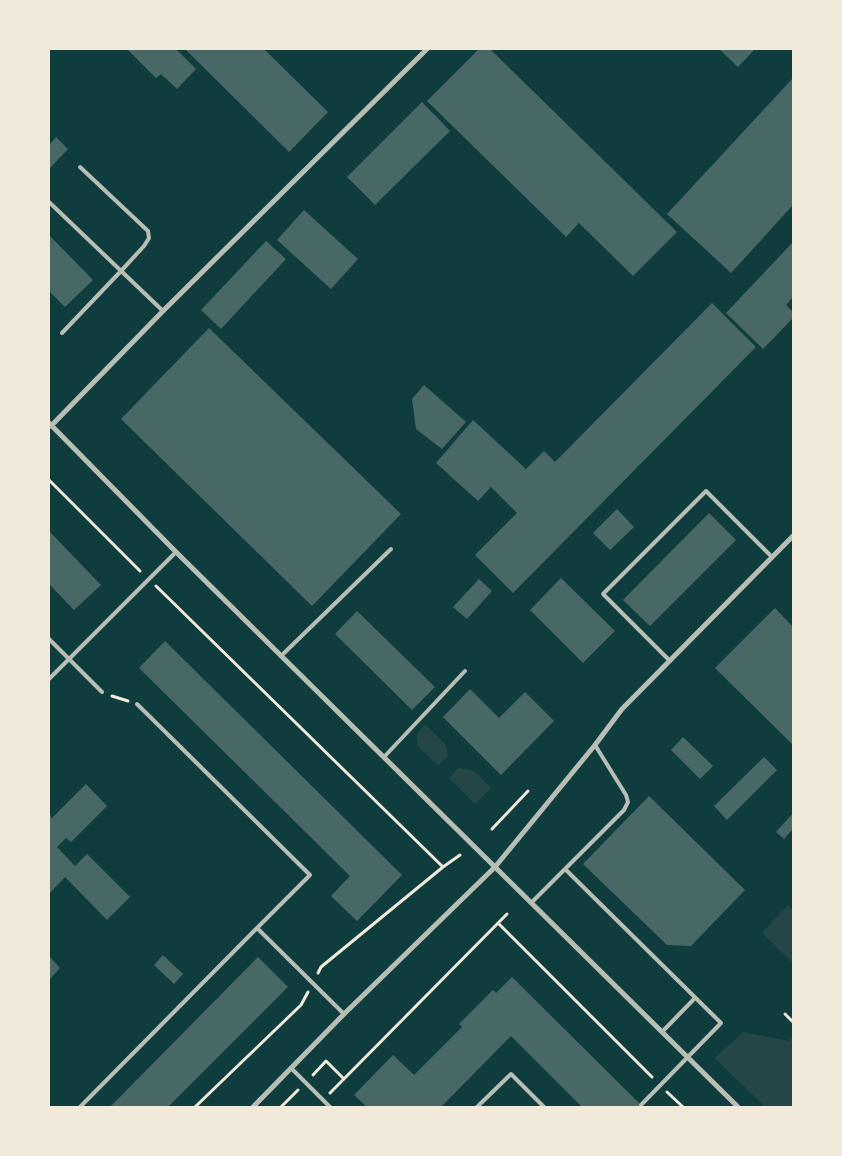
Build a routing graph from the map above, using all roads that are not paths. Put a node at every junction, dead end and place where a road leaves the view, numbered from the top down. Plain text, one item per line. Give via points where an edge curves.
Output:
1 (427, 49) edge
2 (80, 167) dead end
3 (49, 202) edge
4 (121, 271) junction
5 (163, 311) junction
6 (62, 332) dead end
7 (50, 424) edge
8 (793, 536) edge
9 (392, 549) dead end
10 (176, 552) junction
11 (772, 557) junction
12 (49, 639) edge
13 (282, 656) junction
14 (68, 659) junction
15 (670, 660) junction
16 (465, 671) dead end
17 (49, 679) edge
18 (102, 692) road end
19 (137, 704) road end
20 (595, 745) junction
21 (384, 757) junction
22 (496, 867) junction
23 (565, 869) junction
24 (531, 903) junction
25 (258, 928) junction
26 (695, 998) junction
27 (344, 1014) junction
28 (662, 1032) junction
29 (688, 1058) junction
30 (291, 1068) junction
31 (641, 1105) dead end
32 (80, 1107) edge
33 (253, 1107) edge
34 (330, 1107) edge
35 (477, 1107) edge
36 (544, 1107) edge
37 (738, 1107) edge

1 - 5 street
2 - 4 lane via 148,231 149,238 144,246
3 - 4 lane
4 - 5 lane
4 - 6 lane
5 - 7 street
7 - 10 street
8 - 11 street
9 - 13 lane
10 - 13 street
10 - 14 lane
11 - 15 street
11 - 15 lane via 706,491 603,594
12 - 14 lane
13 - 21 street
14 - 17 lane
14 - 18 lane
15 - 20 street via 622,710
16 - 21 lane
19 - 25 lane via 310,875
20 - 22 street
20 - 23 lane via 628,802 624,810
21 - 22 street
22 - 24 street
22 - 27 street
23 - 24 lane
23 - 26 lane
24 - 28 street
25 - 27 lane
25 - 32 lane
26 - 28 lane
26 - 29 lane via 721,1023
27 - 30 street
28 - 29 street
29 - 31 lane
29 - 37 street
30 - 33 street
30 - 34 lane
35 - 36 lane via 511,1074

